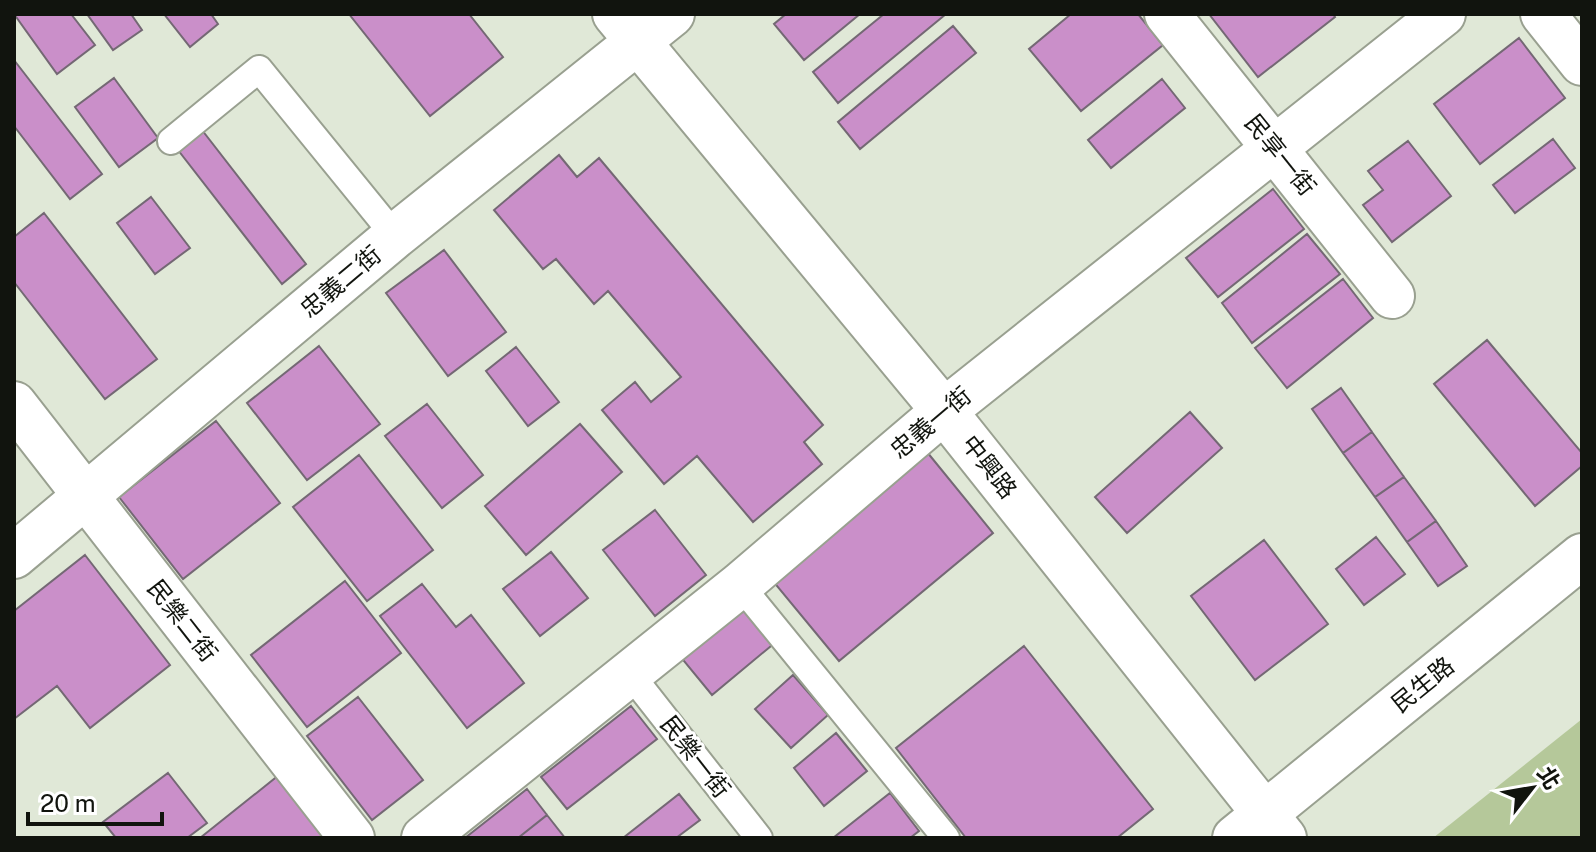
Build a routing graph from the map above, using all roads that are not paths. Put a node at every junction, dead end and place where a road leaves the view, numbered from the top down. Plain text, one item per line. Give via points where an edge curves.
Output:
1 (672, 14) edge
2 (1167, 14) edge
3 (1443, 14) edge
4 (1543, 14) edge
5 (626, 28) edge
6 (1582, 63) edge
7 (171, 141) dead end
8 (1276, 150) junction
9 (395, 236) junction
10 (1392, 296) dead end
11 (14, 404) edge
12 (944, 411) junction
13 (85, 497) junction
14 (14, 556) edge
15 (1582, 556) edge
16 (740, 585) junction
17 (631, 675) junction
18 (1263, 832) edge
19 (352, 838) edge
20 (424, 838) edge
21 (759, 838) edge
22 (946, 838) edge

1 - 5 street, 忠義二街
2 - 8 street, 民享一街
3 - 8 street, 忠義一街
4 - 6 street
5 - 9 street, 忠義二街
5 - 12 street, 中興路
7 - 9 lane via 259,69
8 - 10 street, 民享一街
8 - 12 street, 忠義一街
9 - 13 street, 忠義二街
11 - 13 street, 民樂二街
12 - 16 street, 忠義一街
12 - 18 street, 中興路
13 - 14 street, 忠義二街
13 - 19 street, 民樂二街
15 - 18 street, 民生路
16 - 17 street, 忠義一街
16 - 22 lane
17 - 20 street, 忠義一街
17 - 21 lane, 民樂一街

